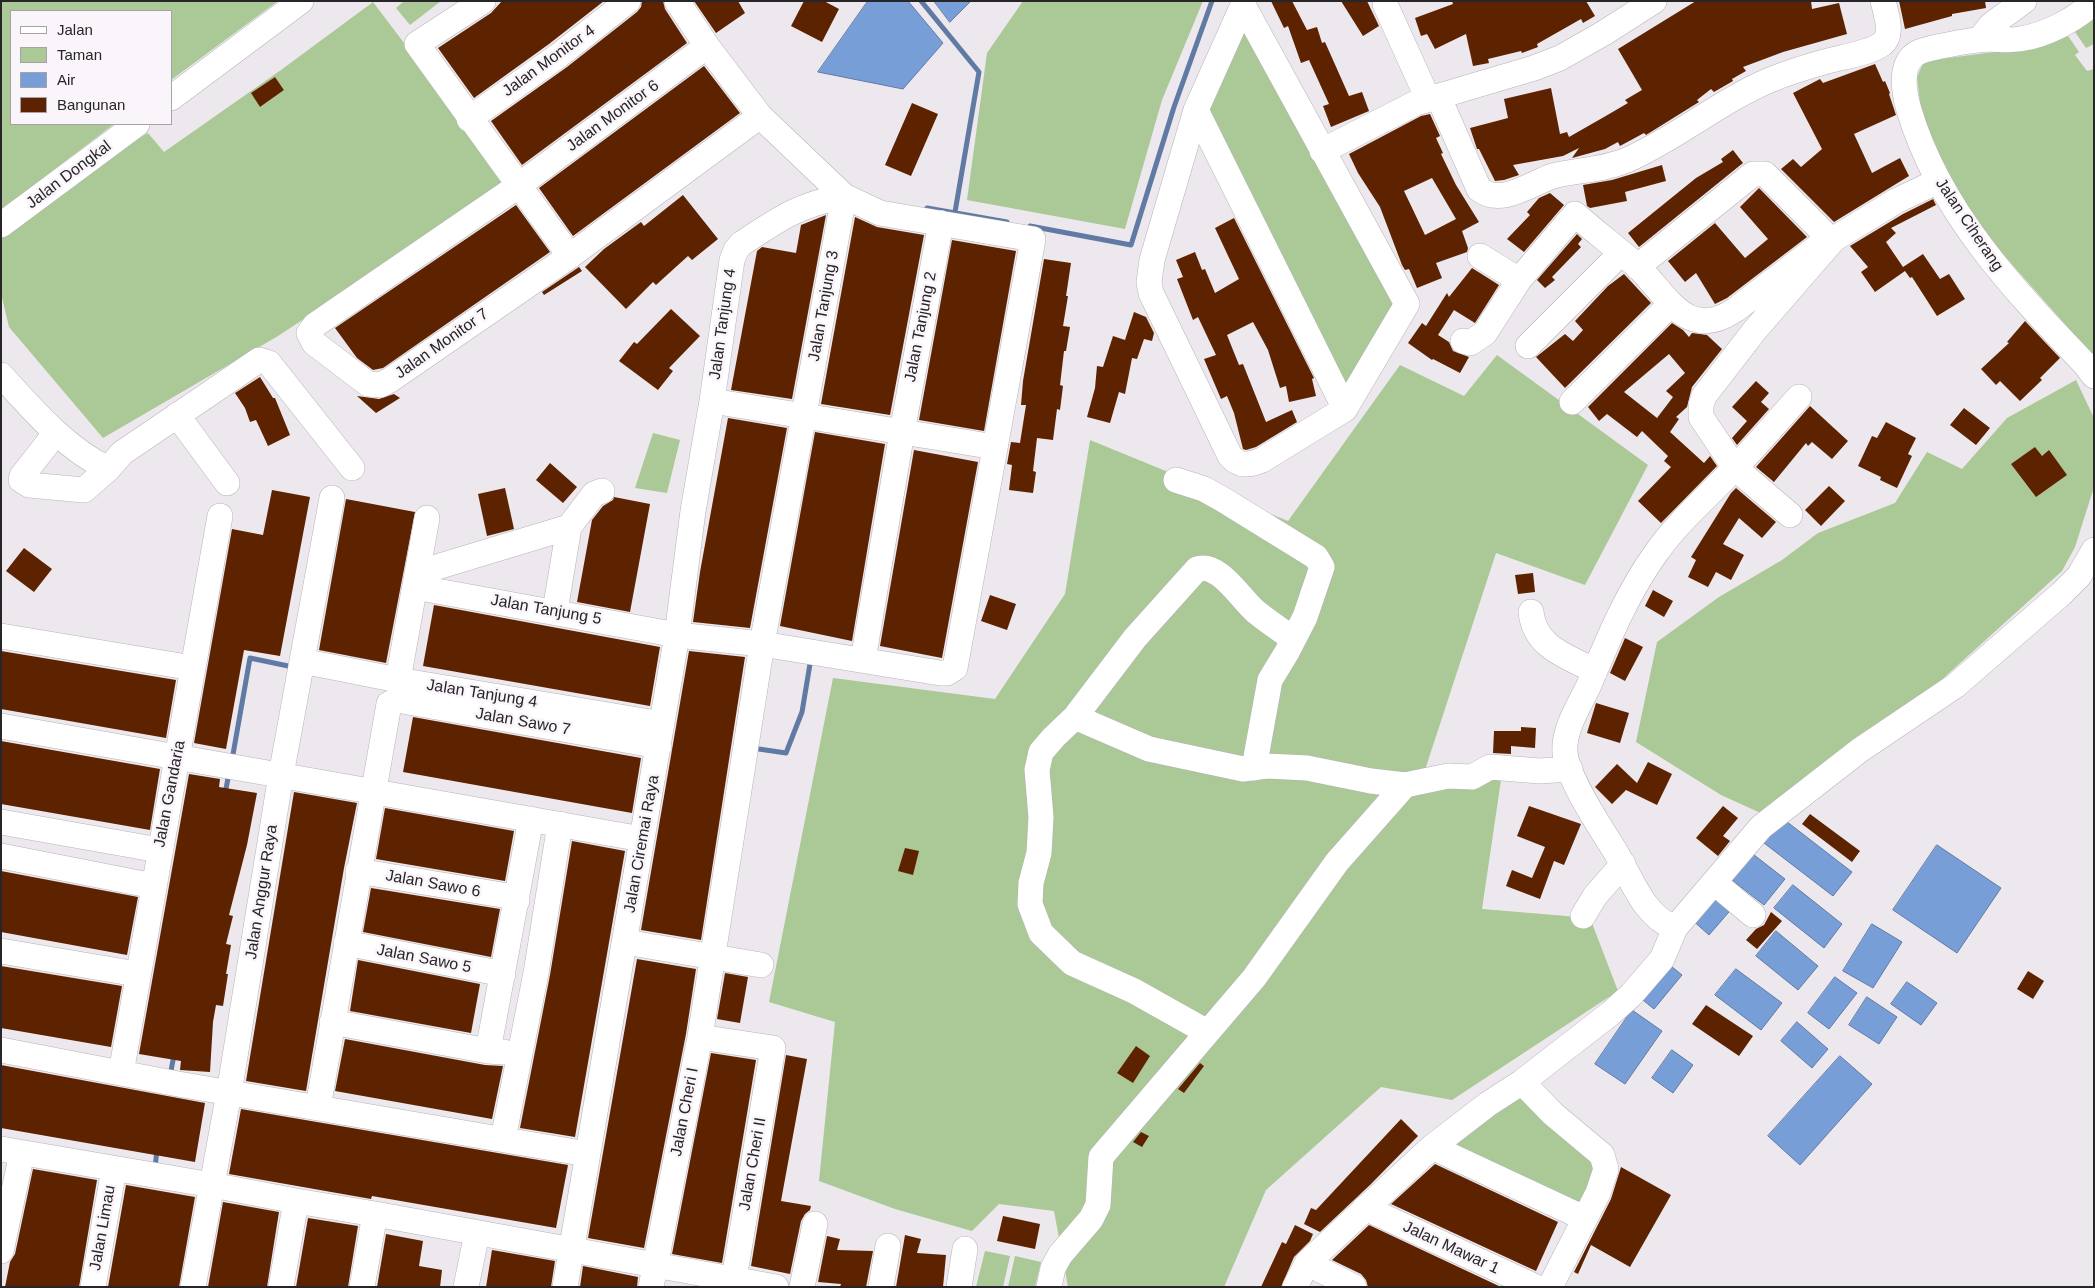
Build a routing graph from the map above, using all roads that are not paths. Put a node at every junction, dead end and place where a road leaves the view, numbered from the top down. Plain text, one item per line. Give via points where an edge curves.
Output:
1 (301, 1) edge
2 (483, 1) edge
3 (628, 1) edge
4 (676, 1) edge
5 (1654, 1) edge
6 (1883, 1) edge
7 (2024, 1) edge
8 (2094, 2) edge
9 (1385, 4) dead end
10 (1980, 40) junction
11 (707, 46) junction
12 (172, 97) edge
13 (1433, 97) junction
14 (1196, 110) junction
15 (760, 116) junction
16 (470, 119) junction
17 (136, 125) edge
18 (1322, 151) junction
19 (1938, 181) junction
20 (518, 186) junction
21 (844, 196) junction
22 (941, 223) junction
23 (1, 225) edge
24 (1831, 239) junction
25 (570, 256) junction
26 (1480, 256) dead end
27 (1629, 260) junction
28 (1519, 280) junction
29 (1670, 305) junction
30 (1463, 341) dead end
31 (1528, 346) dead end
32 (1, 375) edge
33 (2094, 376) edge
34 (1799, 397) dead end
35 (712, 401) junction
36 (1572, 402) dead end
37 (1345, 409) junction
38 (177, 415) junction
39 (804, 416) junction
40 (902, 432) junction
41 (55, 434) junction
42 (995, 446) junction
43 (352, 468) dead end
44 (1735, 468) junction
45 (108, 469) junction
46 (1176, 480) dead end
47 (227, 483) dead end
48 (602, 491) dead end
49 (332, 498) dead end
50 (1790, 515) dead end
51 (220, 516) dead end
52 (427, 518) dead end
53 (569, 527) junction
54 (2094, 550) edge
55 (416, 580) junction
56 (555, 612) junction
57 (1531, 612) dead end
58 (677, 635) junction
59 (1, 636) edge
60 (1293, 639) junction
61 (762, 644) junction
62 (863, 660) junction
63 (193, 668) junction
64 (301, 669) junction
65 (1595, 671) junction
66 (398, 680) junction
67 (1075, 717) junction
68 (1, 726) edge
69 (661, 735) junction
70 (177, 756) junction
71 (1254, 768) junction
72 (1570, 769) junction
73 (281, 775) junction
74 (1405, 785) junction
75 (373, 791) junction
76 (531, 819) junction
77 (1, 822) edge
78 (560, 824) junction
79 (642, 839) junction
80 (159, 850) junction
81 (1, 856) edge
82 (1623, 864) junction
83 (358, 871) junction
84 (1715, 883) junction
85 (154, 886) junction
86 (512, 899) junction
87 (1753, 915) dead end
88 (1584, 916) dead end
89 (1675, 928) junction
90 (625, 942) junction
91 (346, 943) junction
92 (1, 951) edge
93 (713, 957) junction
94 (761, 965) dead end
95 (137, 974) junction
96 (503, 974) junction
97 (332, 1022) junction
98 (1207, 1032) junction
99 (700, 1037) junction
100 (1, 1050) edge
101 (488, 1051) junction
102 (520, 1053) junction
103 (121, 1073) junction
104 (1522, 1082) junction
105 (229, 1093) junction
106 (318, 1107) junction
107 (503, 1139) junction
108 (1432, 1147) junction
109 (11, 1151) edge
110 (587, 1154) junction
111 (114, 1169) junction
112 (212, 1185) junction
113 (296, 1202) junction
114 (1365, 1208) junction
115 (375, 1214) junction
116 (1584, 1218) junction
117 (815, 1224) dead end
118 (476, 1233) junction
119 (2, 1244) edge
120 (888, 1246) dead end
121 (965, 1249) dead end
122 (571, 1250) junction
123 (1308, 1263) junction
124 (653, 1276) edge
125 (734, 1279) junction
126 (93, 1287) edge
127 (193, 1287) edge
128 (281, 1287) edge
129 (362, 1287) edge
130 (466, 1287) edge
131 (564, 1287) edge
132 (776, 1287) edge
133 (802, 1287) edge
134 (881, 1287) edge
135 (959, 1287) edge
136 (1049, 1287) edge
137 (1296, 1287) edge
138 (1354, 1287) edge
139 (1536, 1287) edge
140 (1550, 1287) edge

1 - 12 street
2 - 16 street via 417,44
3 - 16 street, Jalan Monitor 4
4 - 11 street
5 - 13 street via 1560,58
6 - 13 street via 1888,24 1884,43 1768,81 1627,160 1596,170 1553,176 1514,193 1490,195 1479,189
7 - 10 street via 1991,25
8 - 10 street, Jalan Ciherang via 2086,10 2038,34 2020,39
9 - 13 street
10 - 19 street, Jalan Ciherang via 1920,52 1914,55 1906,69 1906,101
11 - 15 street
11 - 20 street, Jalan Monitor 6
13 - 18 street
14 - 18 street via 1243,5
14 - 37 street
14 - 37 street via 1152,260 1149,282 1151,293 1230,456 1235,463 1251,464 1280,450
15 - 21 street
15 - 25 street, Jalan Monitor 7
16 - 20 street
17 - 23 street, Jalan Dongkal
18 - 37 street via 1407,304
19 - 24 street
19 - 33 street, Jalan Ciherang via 1974,238 2016,291
20 - 25 street
20 - 25 street, Jalan Monitor 7 via 315,325 309,333 314,343 368,384 380,385
21 - 22 street via 887,214
21 - 35 street, Jalan Tanjung 4 via 811,203 796,210 736,250
21 - 39 street, Jalan Tanjung 3
22 - 40 street, Jalan Tanjung 2
22 - 42 street, Jalan Tanjung 5 via 1033,239
24 - 27 street via 1765,174 1758,173
24 - 29 street via 1725,317 1703,320 1687,316
24 - 44 street via 1704,396 1701,417
26 - 28 street
27 - 28 street via 1575,214
27 - 29 street
27 - 31 street
28 - 30 street via 1485,333 1470,343
29 - 36 street
32 - 41 street
34 - 44 street
35 - 39 street
35 - 58 street, Jalan Ciremai Raya
38 - 43 street via 264,360
38 - 45 street via 122,453
38 - 47 street
39 - 40 street
39 - 61 street, Jalan Tanjung 3
40 - 42 street
40 - 62 street, Jalan Tanjung 2
41 - 45 street
41 - 45 street via 22,476 21,480 28,485 84,490
42 - 62 street, Jalan Tanjung 5 via 955,668 947,673
44 - 50 street
44 - 65 street via 1656,552 1629,598
46 - 60 street via 1222,499 1321,562 1305,617
48 - 53 street via 594,494
49 - 64 street, Jalan Anggur Raya
51 - 63 street, Jalan Gandaria
52 - 55 street
53 - 55 street
53 - 56 street
54 - 84 street via 2083,570 2061,594 1955,686 1860,750 1774,815
55 - 56 street, Jalan Tanjung 5
55 - 66 street
56 - 58 street, Jalan Tanjung 5
57 - 65 street via 1532,625 1544,643
58 - 61 street, Jalan Tanjung 5
58 - 69 street, Jalan Ciremai Raya
59 - 63 street
60 - 67 street via 1255,611 1213,570 1197,569 1135,638
60 - 71 street via 1270,680
61 - 62 street, Jalan Tanjung 5
61 - 93 street, Jalan Cheri I
63 - 70 street, Jalan Gandaria
64 - 66 street, Jalan Tanjung 4
64 - 73 street, Jalan Anggur Raya
65 - 72 street via 1565,742
66 - 69 street, Jalan Tanjung 4
67 - 71 street via 1149,749 1231,768
67 - 98 street via 1041,752 1037,770 1041,817 1039,853 1031,882 1030,904 1041,933 1072,963 1134,991
68 - 70 street
69 - 75 street, Jalan Sawo 7 via 397,700 388,704
69 - 79 street, Jalan Ciremai Raya
70 - 73 street
70 - 80 street, Jalan Gandaria
71 - 74 street via 1307,768
72 - 74 street via 1540,771 1490,767 1472,778 1448,776
72 - 82 street
73 - 75 street
73 - 105 street, Jalan Anggur Raya
74 - 98 street via 1337,862 1274,951
75 - 76 street
75 - 83 street
76 - 78 street
76 - 86 street
77 - 80 street
78 - 79 street
78 - 102 street
79 - 90 street, Jalan Ciremai Raya
80 - 85 street, Jalan Gandaria
81 - 85 street
82 - 88 street via 1595,896
82 - 89 street via 1654,916
83 - 86 street, Jalan Sawo 6
83 - 91 street
84 - 87 street
84 - 89 street
85 - 95 street, Jalan Gandaria
86 - 96 street
89 - 104 street via 1662,959 1631,995
90 - 93 street
90 - 110 street, Jalan Ciremai Raya
91 - 96 street, Jalan Sawo 5
91 - 97 street
92 - 95 street
93 - 94 street
93 - 99 street, Jalan Cheri I
95 - 103 street, Jalan Gandaria
96 - 101 street
97 - 101 street
97 - 106 street
98 - 136 street via 1101,1157 1098,1205 1092,1219 1060,1255
99 - 124 street, Jalan Cheri I
99 - 125 street, Jalan Cheri II via 772,1048
100 - 103 street
101 - 102 street
102 - 107 street
103 - 105 street
104 - 108 street
104 - 116 street via 1553,1114 1602,1155 1606,1169 1598,1193
105 - 106 street
105 - 112 street, Jalan Anggur Raya
106 - 107 street
107 - 110 street
108 - 114 street
108 - 116 street
109 - 111 street
109 - 119 street
110 - 122 street, Jalan Ciremai Raya
111 - 112 street
111 - 126 street, Jalan Limau
112 - 113 street
112 - 127 street, Jalan Anggur Raya
113 - 115 street
113 - 128 street
114 - 123 street
114 - 139 street, Jalan Mawar 1
115 - 118 street
115 - 129 street
116 - 140 street
117 - 133 street
118 - 122 street
118 - 130 street
120 - 134 street
121 - 135 street
122 - 124 street
122 - 131 street, Jalan Ciremai Raya
123 - 137 street
123 - 138 street
124 - 125 street
125 - 132 street

